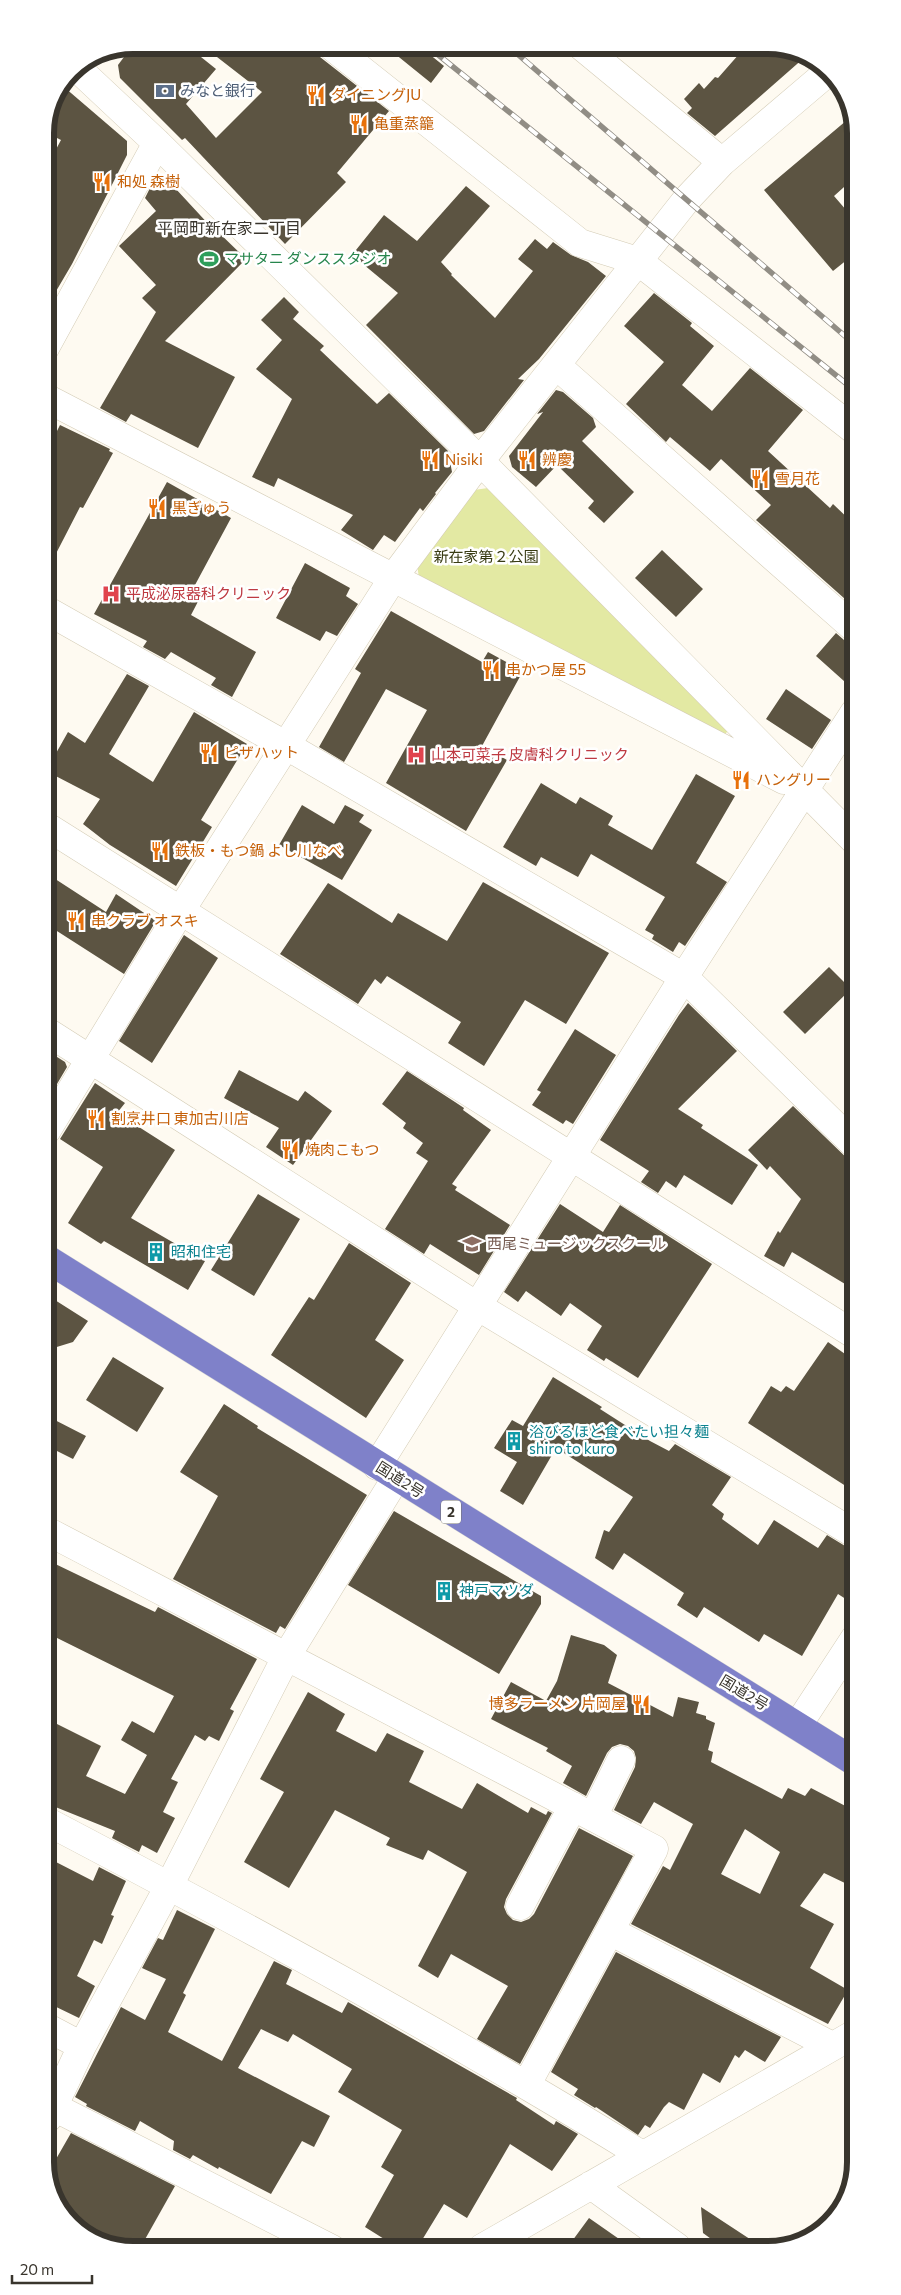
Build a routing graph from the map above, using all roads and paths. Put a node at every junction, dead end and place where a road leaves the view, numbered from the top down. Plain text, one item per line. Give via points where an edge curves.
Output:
1 (341, 54) edge
2 (591, 54) edge
3 (82, 73) edge
4 (823, 76) edge
5 (157, 143) junction
6 (722, 162) junction
7 (638, 261) junction
8 (54, 333) edge
9 (556, 365) junction
10 (54, 402) edge
11 (847, 424) edge
12 (480, 461) junction
13 (393, 578) junction
14 (54, 615) edge
15 (847, 622) edge
16 (847, 724) edge
17 (285, 745) junction
18 (803, 790) junction
19 (54, 831) edge
20 (847, 833) edge
21 (181, 910) junction
22 (684, 977) junction
23 (54, 1036) edge
24 (89, 1058) junction
25 (54, 1118) edge
26 (847, 1137) edge
27 (572, 1158) junction
28 (54, 1268) edge
29 (477, 1306) junction
30 (847, 1330) edge
31 (386, 1472) junction
32 (847, 1529) edge
33 (54, 1535) edge
34 (847, 1650) edge
35 (286, 1657) junction
36 (798, 1725) junction
37 (847, 1757) edge
38 (621, 1760) dead end
39 (583, 1812) junction
40 (54, 1825) edge
41 (169, 1886) junction
42 (520, 1906) dead end
43 (610, 1931) junction
44 (54, 2031) edge
45 (847, 2038) edge
46 (82, 2046) junction
47 (832, 2046) junction
48 (527, 2084) junction
49 (54, 2100) edge
50 (54, 2112) edge
51 (642, 2155) junction
52 (591, 2185) junction
53 (316, 2241) edge
54 (494, 2241) edge
55 (669, 2241) edge

1 - 7 street via 580,244
2 - 6 street
3 - 5 street
4 - 6 street
5 - 8 street
5 - 12 street
6 - 7 street via 687,199
7 - 9 street
7 - 11 street
9 - 12 street
9 - 15 street
10 - 13 street
12 - 13 street
12 - 18 street
13 - 17 street
13 - 18 street
14 - 17 street
16 - 18 street
17 - 21 street
17 - 22 street
18 - 20 street
18 - 22 street
19 - 21 street
21 - 24 street
21 - 27 street
22 - 26 street
22 - 27 street
23 - 24 street
24 - 25 street
24 - 29 street
27 - 29 street
27 - 30 street
28 - 31 highway, 国道2号 / 2
29 - 31 street
29 - 32 street
31 - 35 street
31 - 36 highway, 国道2号 / 2
33 - 35 street
34 - 36 street
35 - 39 street
35 - 41 street
36 - 37 highway, 国道2号 / 2
38 - 39 street
39 - 42 street
39 - 43 street via 654,1849
40 - 41 street
41 - 46 street
41 - 48 street
43 - 47 street
43 - 48 street
44 - 46 street
45 - 47 street
46 - 49 street
47 - 51 street
48 - 51 street
50 - 53 street
51 - 52 street
52 - 54 street
52 - 55 street

